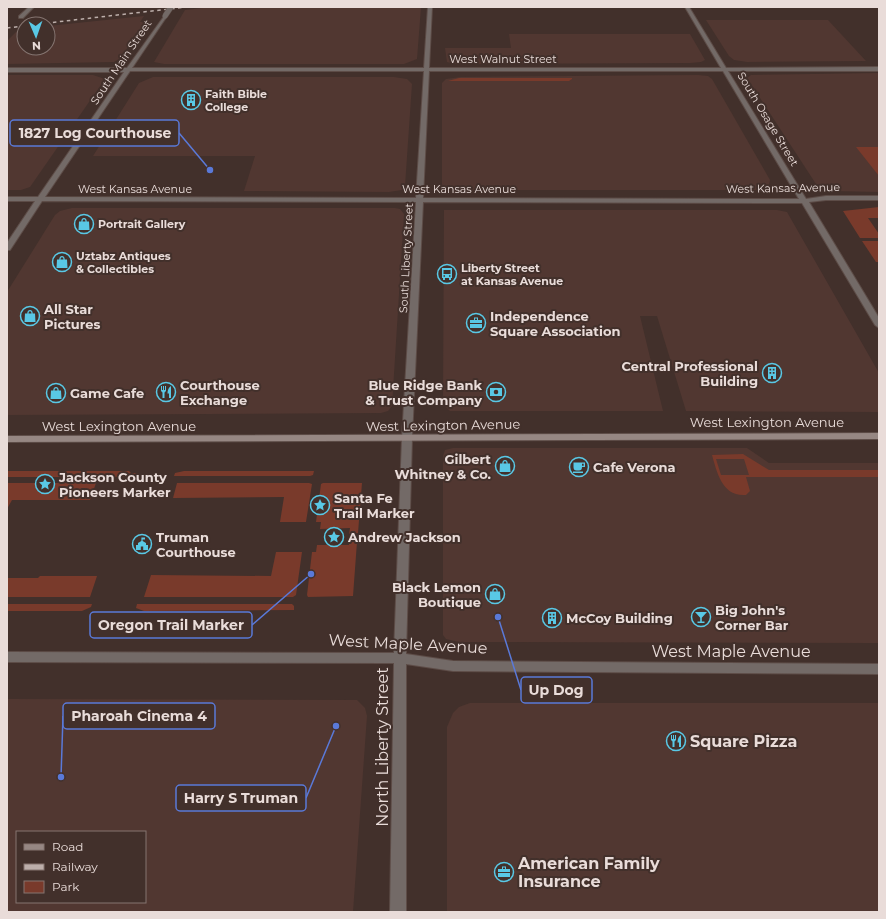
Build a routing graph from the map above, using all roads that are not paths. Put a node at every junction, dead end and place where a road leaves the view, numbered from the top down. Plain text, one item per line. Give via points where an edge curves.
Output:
1 (32, 7) edge
2 (172, 7) edge
3 (430, 7) edge
4 (686, 7) edge
5 (22, 16) edge
6 (724, 68) junction
7 (879, 69) edge
8 (7, 70) edge
9 (128, 70) junction
10 (426, 70) junction
11 (879, 198) edge
12 (40, 199) junction
13 (7, 200) edge
14 (420, 200) junction
15 (804, 201) junction
16 (7, 248) edge
17 (879, 325) edge
18 (879, 436) edge
19 (407, 438) junction
20 (7, 439) edge
21 (7, 656) edge
22 (400, 658) junction
23 (879, 669) edge
24 (398, 912) edge

1 - 5 street
2 - 9 street, South Main Street, bridge
3 - 10 street, South Liberty Street
4 - 6 street, South Osage Street
6 - 7 street, West Walnut Street
6 - 10 street, West Walnut Street
6 - 15 street, South Osage Street
8 - 9 street, West Walnut Street
9 - 10 street, West Walnut Street
9 - 12 street, South Main Street
10 - 14 street, South Liberty Street
11 - 15 street, West Kansas Avenue via 826,198
12 - 13 street, West Kansas Avenue
12 - 14 street, West Kansas Avenue
12 - 16 street, South Main Street
14 - 15 street, West Kansas Avenue
14 - 19 street, South Liberty Street
15 - 17 street, South Osage Street
18 - 19 street, West Lexington Avenue
19 - 20 street, West Lexington Avenue
19 - 22 street, North Liberty Street
21 - 22 street, West Maple Avenue
22 - 23 street, West Maple Avenue via 453,666
22 - 24 street, North Liberty Street

